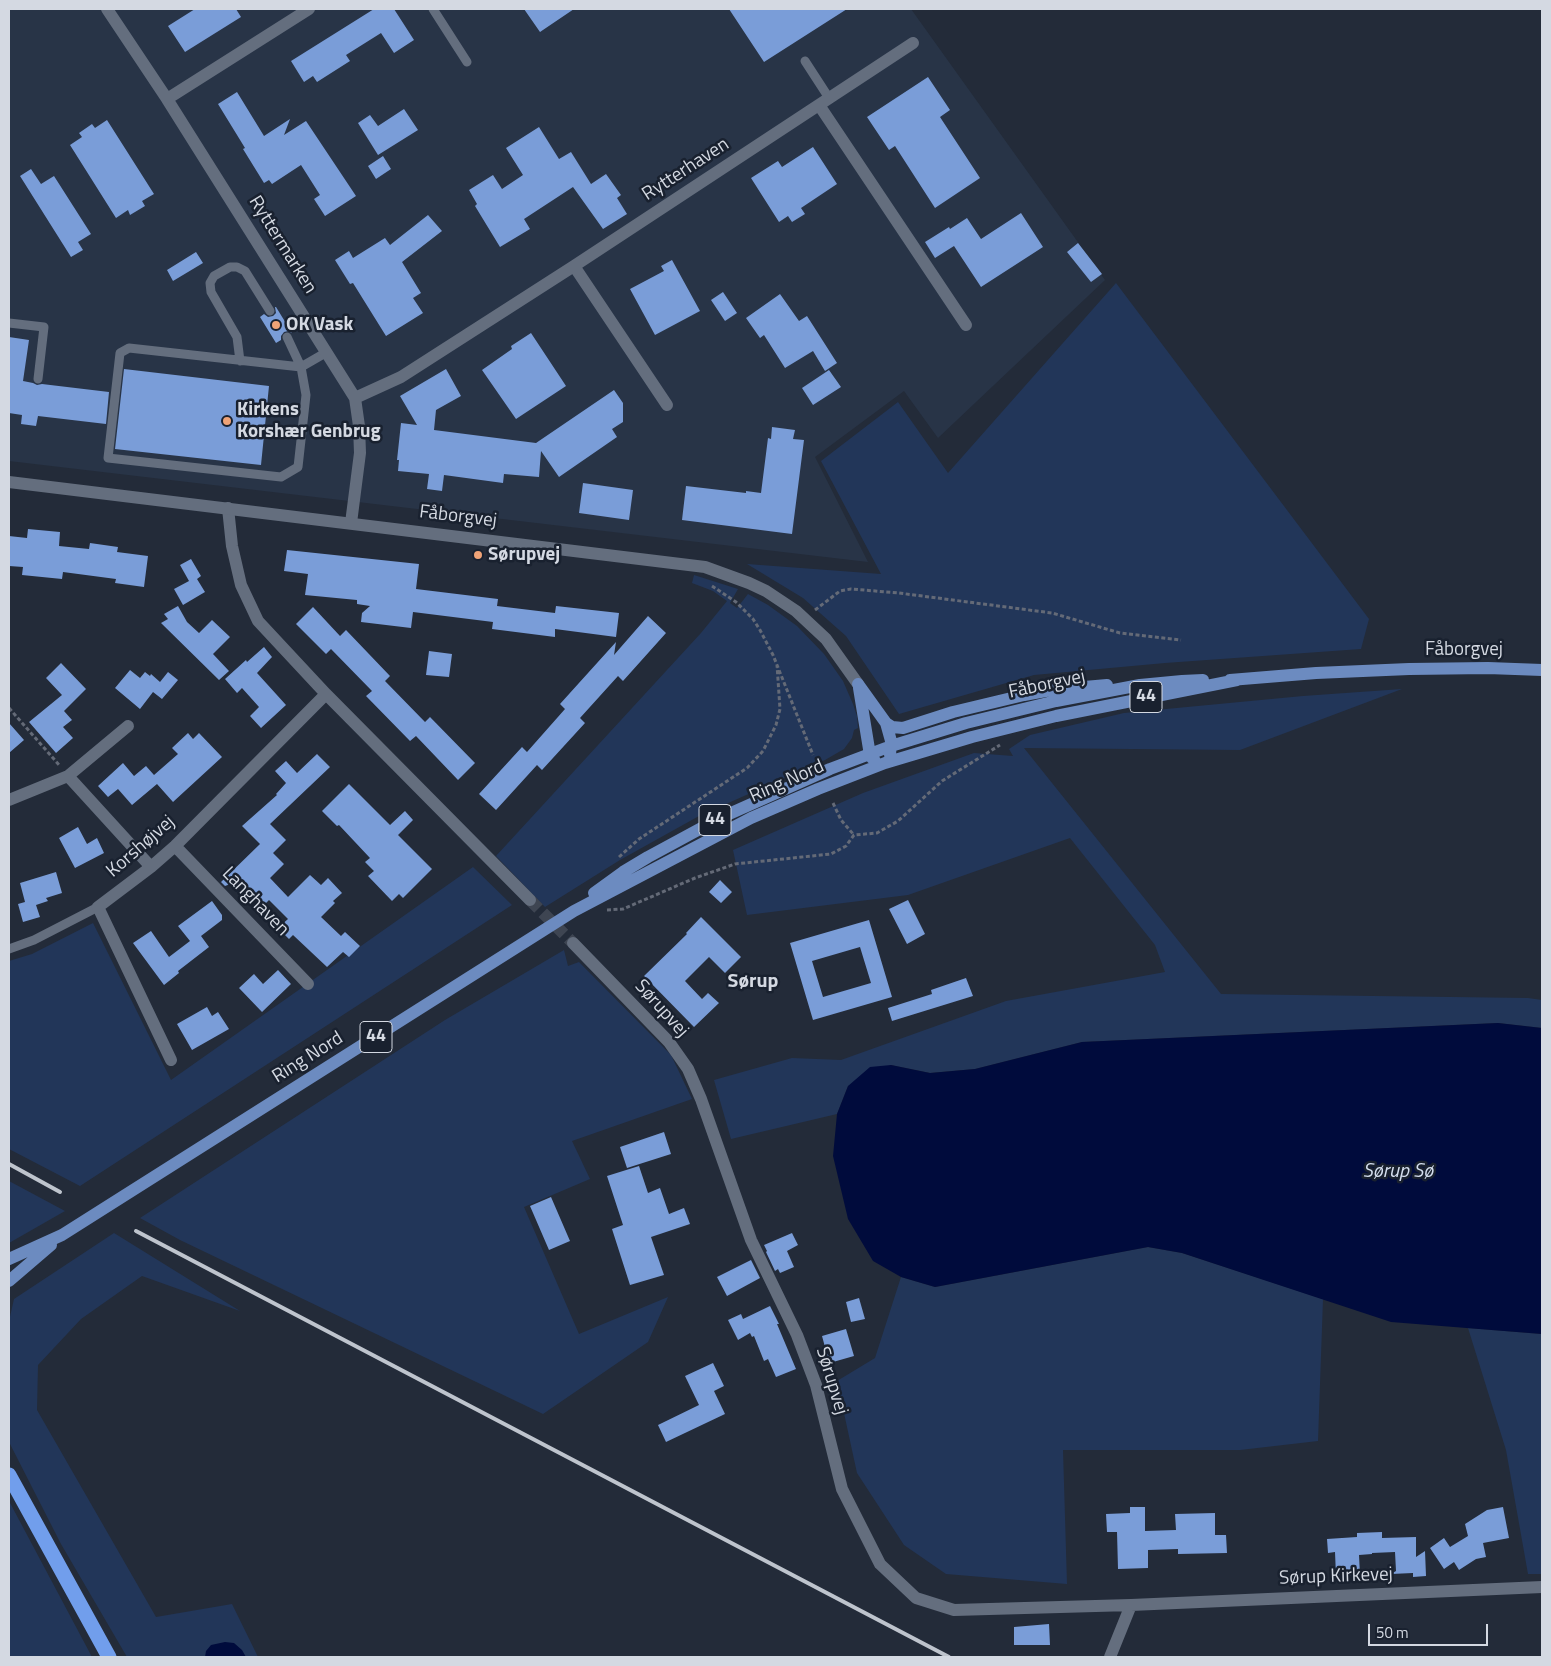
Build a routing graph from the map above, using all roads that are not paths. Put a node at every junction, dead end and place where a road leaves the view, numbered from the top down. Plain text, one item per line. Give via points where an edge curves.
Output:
1 (107, 9) edge
2 (309, 9) edge
3 (433, 9) edge
4 (913, 43) dead end
5 (805, 61) dead end
6 (467, 62) dead end
7 (167, 99) junction
8 (824, 101) junction
9 (574, 266) junction
10 (270, 311) dead end
11 (9, 323) edge
12 (966, 325) dead end
13 (287, 337) dead end
14 (328, 352) junction
15 (240, 361) junction
16 (301, 367) junction
17 (38, 379) dead end
18 (355, 398) junction
19 (668, 405) dead end
20 (9, 482) edge
21 (228, 508) junction
22 (351, 523) junction
23 (1542, 670) edge
24 (1237, 680) junction
25 (858, 684) junction
26 (1140, 685) junction
27 (326, 694) junction
28 (886, 723) junction
29 (128, 726) dead end
30 (891, 746) junction
31 (870, 754) junction
32 (885, 763) junction
33 (68, 776) junction
34 (9, 800) edge
35 (175, 846) junction
36 (151, 867) junction
37 (530, 900) tunnel mouth
38 (98, 907) junction
39 (574, 911) junction
40 (573, 943) tunnel mouth
41 (10, 946) edge
42 (308, 984) dead end
43 (171, 1060) dead end
44 (62, 1236) junction
45 (9, 1259) edge
46 (9, 1281) edge
47 (9, 1476) edge
48 (1542, 1587) edge
49 (1131, 1605) junction
50 (109, 1657) edge
51 (1110, 1657) edge

1 - 7 street, Ryttermarken
2 - 7 street
3 - 6 lane
4 - 8 street, Rytterhaven
5 - 8 lane
7 - 14 street, Ryttermarken
8 - 9 street, Rytterhaven
8 - 12 street
9 - 18 street, Rytterhaven via 401,377
9 - 19 street
10 - 15 lane via 245,271 230,267 214,276 210,283 211,292 237,337
11 - 17 lane via 44,327
13 - 16 lane
14 - 16 lane
14 - 18 street, Ryttermarken
15 - 16 lane
15 - 16 lane via 129,348 120,353 108,458 281,478 298,467 306,394
18 - 22 street, Ryttermarken via 360,453
20 - 21 street, Fåborgvej
21 - 22 street, Fåborgvej
21 - 27 street via 241,585 258,621
22 - 25 street, Fåborgvej via 705,567 734,576 766,591 806,620 837,654
23 - 24 main road, Fåborgvej / 44 via 1409,669
24 - 26 main road, Fåborgvej / 44 via 1182,680
24 - 32 main road, Fåborgvej / 44 via 1056,716
25 - 28 main road
25 - 31 main road
26 - 28 main road via 1113,684 1051,690 1000,700 903,728
26 - 30 main road, Fåborgvej / 44 via 1005,713
27 - 35 street, Korshøjvej
27 - 37 street
28 - 30 main road
29 - 33 street
30 - 31 main road, Fåborgvej / 44
30 - 32 main road
31 - 32 main road via 874,760
31 - 39 main road, Ring Nord / 44 via 768,796 684,836 623,872
32 - 39 main road, Ring Nord / 44 via 751,818
33 - 34 street
33 - 36 street
35 - 36 street, Korshøjvej
35 - 42 street, Langhaven
36 - 38 street, Korshøjvej
38 - 41 lane via 34,940
38 - 43 street
39 - 44 main road, Ring Nord / 44
40 - 49 street, Sørupvej via 669,1042 688,1069 750,1240 797,1335 816,1386 842,1489 880,1564 916,1598 954,1610
44 - 45 main road, Ring Nord / 44
44 - 46 main road, Ring Nord / 44
47 - 50 highway
48 - 49 street, Sørup Kirkevej
49 - 51 street

